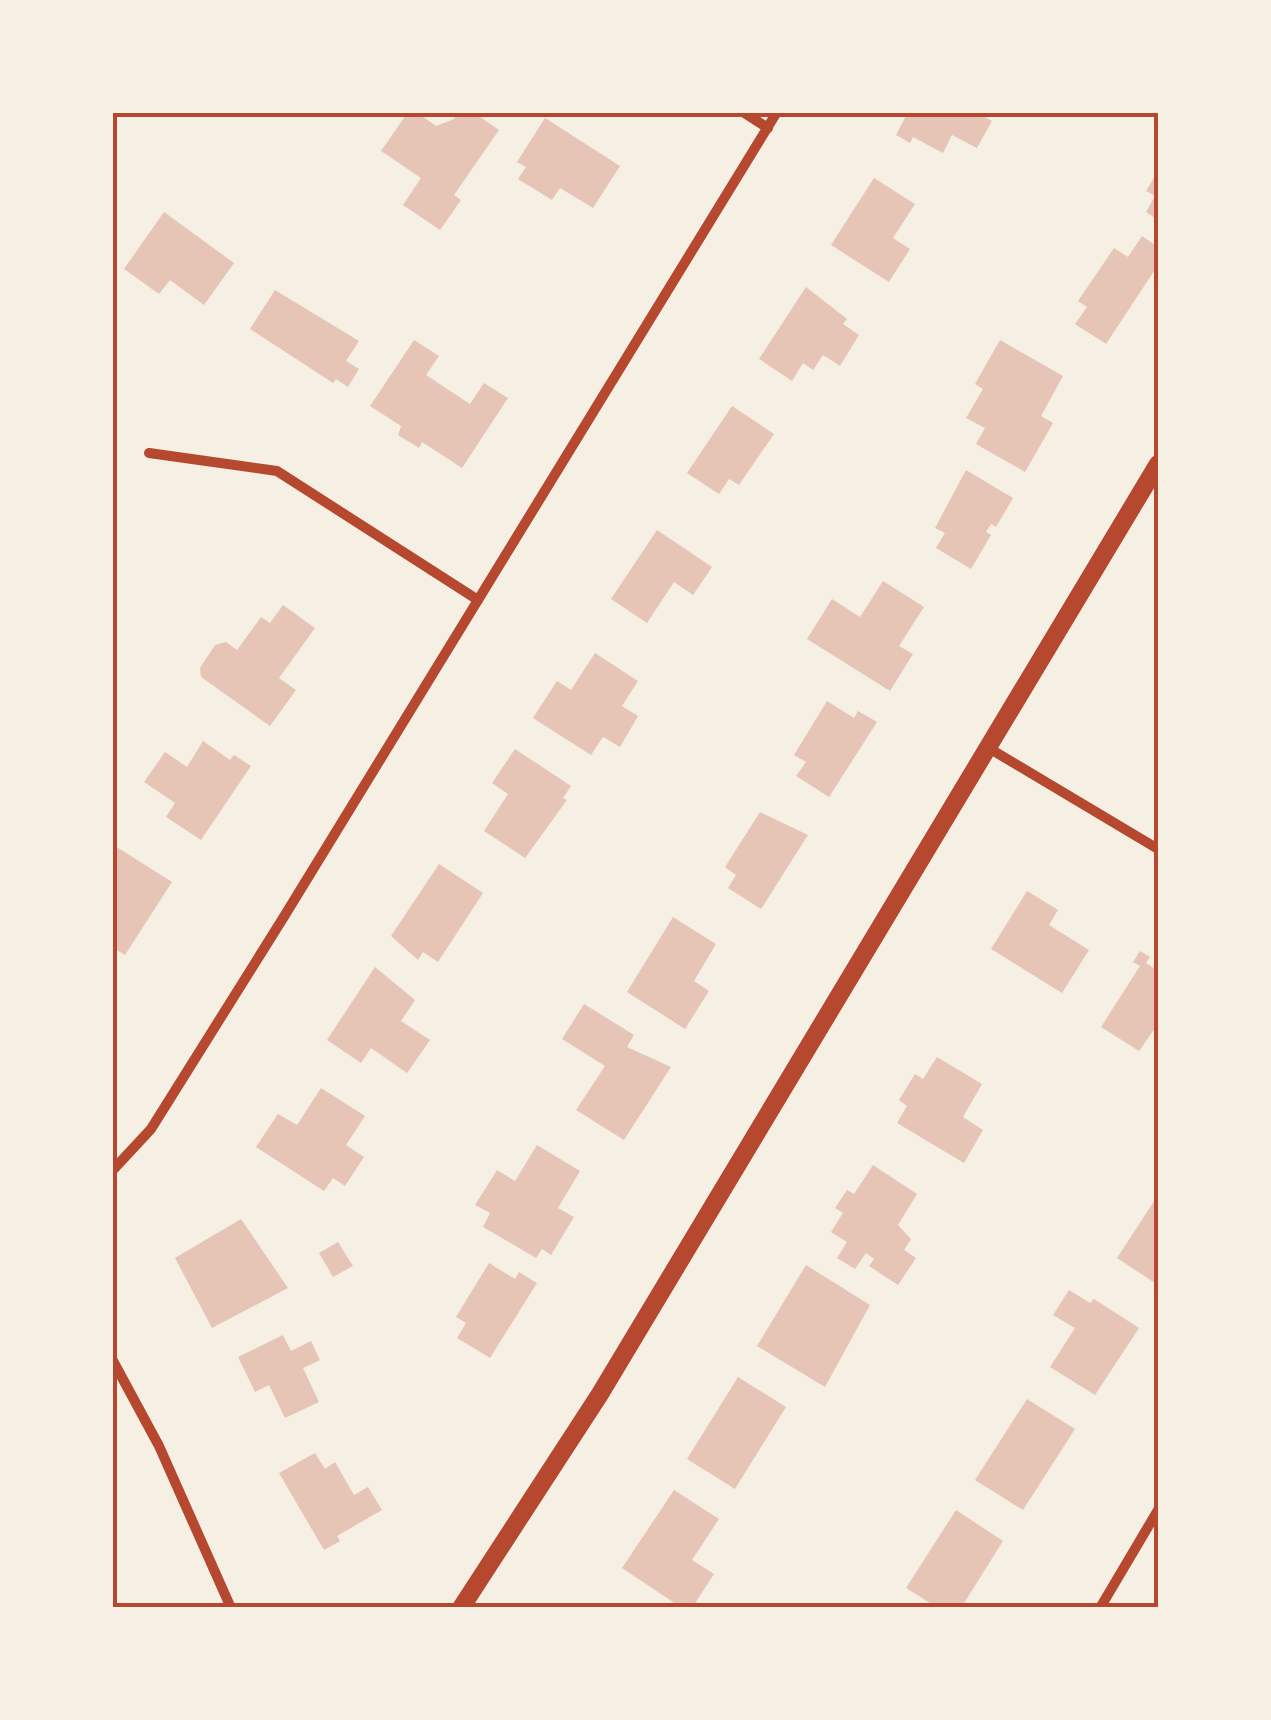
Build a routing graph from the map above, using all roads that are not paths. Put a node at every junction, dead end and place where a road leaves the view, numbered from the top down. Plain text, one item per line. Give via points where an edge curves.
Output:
1 (742, 112) edge
2 (777, 112) edge
3 (768, 128) junction
4 (148, 453) dead end
5 (1158, 464) edge
6 (478, 600) junction
7 (987, 747) junction
8 (1158, 848) edge
9 (112, 1171) edge
10 (112, 1358) edge
11 (1158, 1510) edge
12 (230, 1608) edge
13 (461, 1608) edge
14 (1100, 1608) edge

1 - 3 street
2 - 3 street
3 - 6 street
4 - 6 street via 276,471
5 - 7 street
6 - 9 street via 151,1129
7 - 8 street
7 - 13 street via 600,1394
10 - 12 street via 160,1446
11 - 14 street

